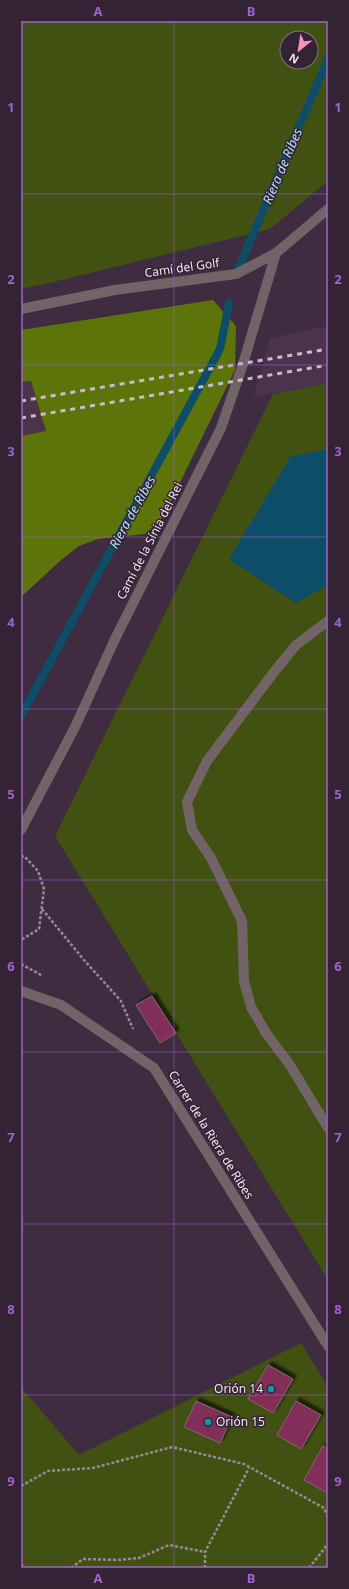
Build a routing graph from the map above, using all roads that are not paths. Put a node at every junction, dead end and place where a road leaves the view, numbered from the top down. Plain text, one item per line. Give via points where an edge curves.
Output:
1 (328, 209) edge
2 (276, 253) junction
3 (25, 308) edge
4 (328, 621) edge
5 (21, 830) edge
6 (21, 991) edge
7 (328, 1128) edge
8 (328, 1346) edge

1 - 2 street, Camí del Golf
2 - 3 street, Camí del Golf via 236,274 115,290
2 - 5 street, Camí de la Sínia del Rei via 221,428 115,639 76,725
4 - 7 street via 296,645 274,672 207,761 187,802 192,830 212,858 242,921 244,981 251,1007
6 - 8 street, Carrer de la Riera de Ribes via 61,1005 154,1068

